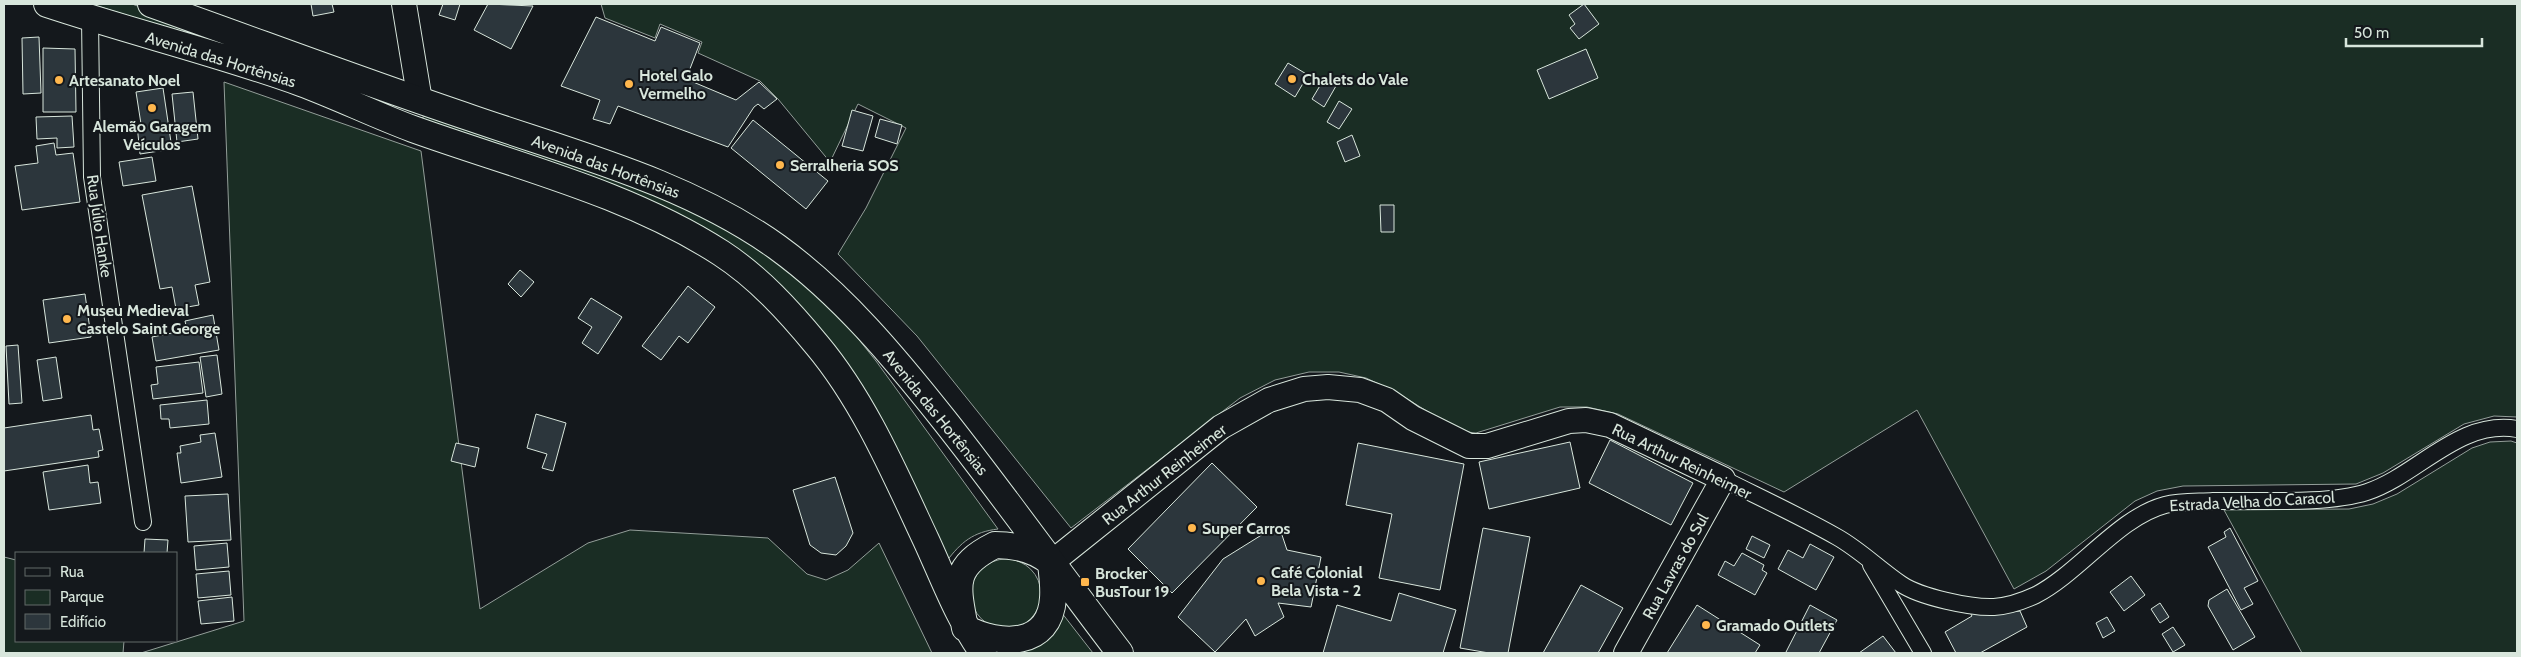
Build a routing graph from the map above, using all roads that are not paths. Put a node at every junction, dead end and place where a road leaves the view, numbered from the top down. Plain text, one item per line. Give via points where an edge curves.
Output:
1 (47, 4) edge
2 (151, 4) edge
3 (404, 4) edge
4 (90, 18) junction
5 (300, 83) junction
6 (420, 101) junction
7 (2517, 429) edge
8 (1723, 479) junction
9 (143, 522) dead end
10 (1838, 538) joint
11 (1868, 559) junction
12 (1051, 563) junction
13 (965, 628) junction
14 (982, 653) edge
15 (1120, 653) edge
16 (1626, 653) edge
17 (1923, 653) edge

1 - 4 main road, Avenida das Hortênsias
2 - 6 main road, Avenida das Hortênsias
3 - 6 street
4 - 5 main road, Avenida das Hortênsias
4 - 9 street, Rua Júlio Hanke via 92,177
5 - 6 main road via 408,111 417,107
5 - 13 main road, Avenida das Hortênsias via 412,128 626,204 721,253 754,278 814,341 846,386 884,455
6 - 12 main road, Avenida das Hortênsias via 637,174 732,219 777,248 845,306 879,342 977,462
7 - 11 street, Estrada Velha do Caracol via 2486,429 2465,436 2382,487 2359,494 2332,498 2192,502 2150,509 2063,578 2036,595 2009,605 1992,607 1932,598 1903,585
8 - 10 street, Rua Arthur Reinheimer
8 - 12 street, Rua Arthur Reinheimer via 1610,425 1586,420 1568,422 1487,446 1469,446 1413,418 1387,400 1360,390 1304,389 1269,400 1221,427
8 - 16 street, Rua Lavras do Sul
10 - 11 street, Estrada Velha do Caracol
11 - 17 street
12 - 13 main road via 1053,598 1050,612 1045,625 1033,635 1008,641 992,639
12 - 13 main road via 1040,554 1008,545 995,545 974,556 959,585
12 - 15 main road, Avenida das Hortênsias
13 - 14 main road, Avenida das Hortênsias

